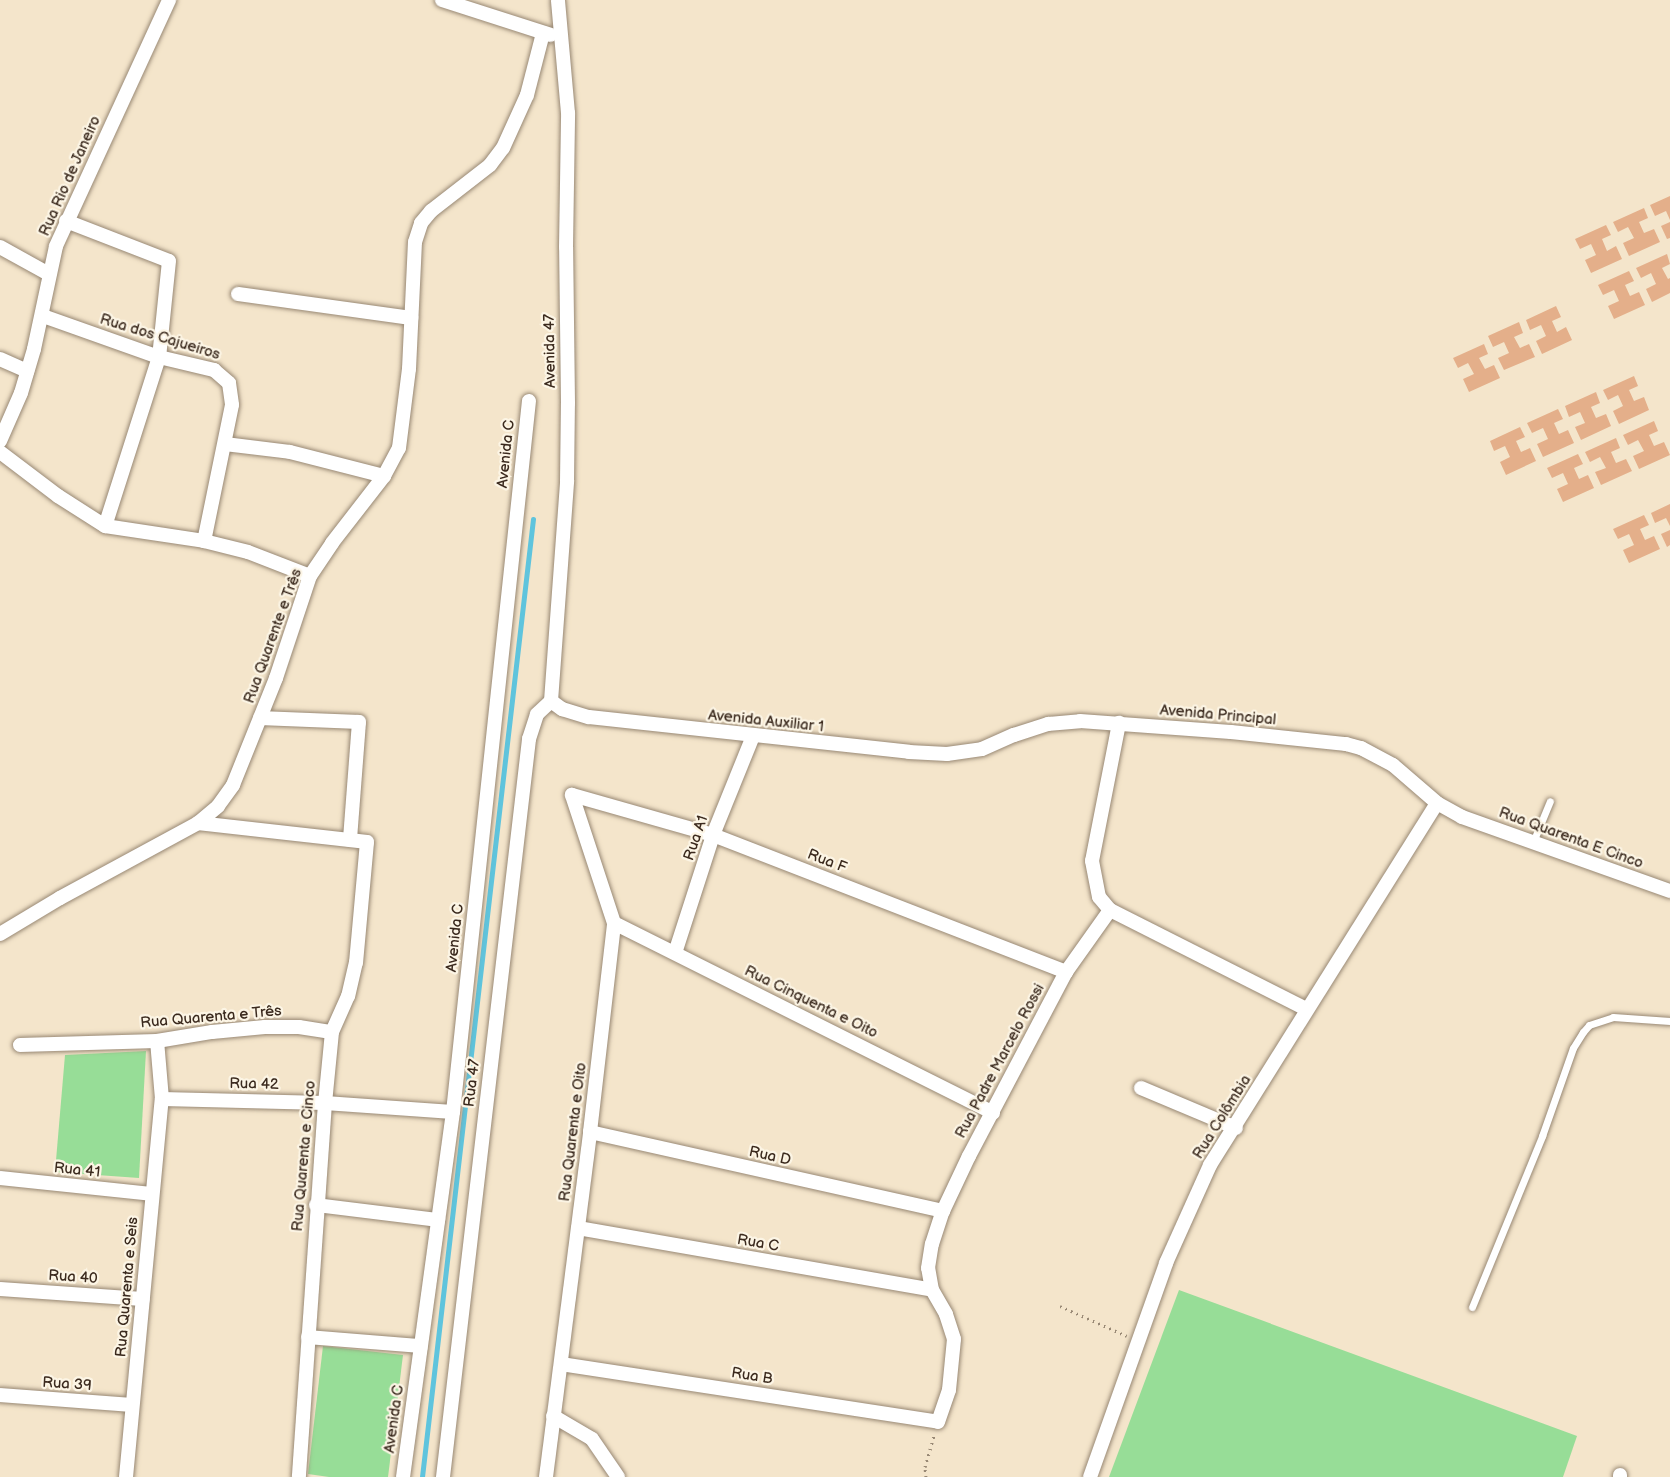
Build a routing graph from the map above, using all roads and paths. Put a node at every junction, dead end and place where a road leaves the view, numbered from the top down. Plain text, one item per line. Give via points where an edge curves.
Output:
1 (169, 0) edge
2 (442, 0) edge
3 (558, 0) edge
4 (543, 33) junction
5 (560, 37) junction
6 (66, 221) junction
7 (0, 247) edge
8 (49, 274) junction
9 (238, 294) dead end
10 (43, 316) junction
11 (411, 318) junction
12 (159, 357) junction
13 (0, 359) edge
14 (27, 371) junction
15 (529, 401) dead end
16 (0, 441) edge
17 (225, 444) junction
18 (0, 452) edge
19 (384, 476) junction
20 (105, 526) junction
21 (204, 541) junction
22 (310, 576) junction
23 (551, 701) junction
24 (260, 718) junction
25 (1119, 723) junction
26 (753, 736) junction
27 (982, 749) joint
28 (572, 795) joint
29 (1550, 801) dead end
30 (1437, 803) junction
31 (1462, 817) joint
32 (198, 823) junction
33 (713, 835) junction
34 (350, 840) junction
35 (1533, 842) junction
36 (1670, 891) edge
37 (1110, 910) junction
38 (614, 923) junction
39 (0, 934) edge
40 (675, 953) junction
41 (1066, 972) junction
42 (1306, 1009) junction
43 (1670, 1021) edge
44 (332, 1032) junction
45 (157, 1041) junction
46 (20, 1045) dead end
47 (1140, 1088) dead end
48 (162, 1100) junction
49 (325, 1102) junction
50 (453, 1112) junction
51 (993, 1113) junction
52 (1236, 1128) junction
53 (590, 1132) junction
54 (0, 1178) edge
55 (151, 1194) junction
56 (316, 1205) junction
57 (943, 1211) junction
58 (438, 1220) junction
59 (578, 1228) junction
60 (0, 1288) edge
61 (933, 1290) junction
62 (143, 1299) junction
63 (1060, 1306) dead end
64 (1472, 1307) dead end
65 (308, 1337) junction
66 (1137, 1340) junction
67 (421, 1346) junction
68 (561, 1364) junction
69 (0, 1395) edge
70 (132, 1405) junction
71 (553, 1416) junction
72 (938, 1422) junction
73 (126, 1477) edge
74 (299, 1477) edge
75 (403, 1477) edge
76 (442, 1477) edge
77 (546, 1477) edge
78 (618, 1477) edge
79 (927, 1477) edge
80 (1090, 1477) edge

1 - 6 street, Rua Rio de Janeiro
2 - 4 street
3 - 5 street, Avenida 47
4 - 5 street
4 - 11 street, Rua Quarente e Três via 527,95 503,148 490,165 431,210 421,223 415,242
5 - 23 street, Avenida 47 via 568,113 567,448
6 - 8 street, Rua Rio de Janeiro
6 - 12 street via 170,261
7 - 8 street
8 - 10 street, Rua Rio de Janeiro
9 - 11 street
10 - 12 street, Rua dos Cajueiros
10 - 14 street, Rua Rio de Janeiro
11 - 19 street, Rua Quarente e Três via 405,413 399,448
12 - 17 street, Rua dos Cajueiros via 214,370 229,383 232,405
12 - 20 street
13 - 14 street
14 - 16 street, Rua Rio de Janeiro
15 - 50 street, Avenida C
17 - 19 street via 290,452
17 - 21 street
18 - 20 street
19 - 22 street, Rua Quarente e Três
20 - 21 street
21 - 22 street via 248,552
22 - 24 street, Rua Quarente e Três
23 - 26 street, Avenida Auxiliar 1 via 562,709 590,717
23 - 76 street, Rua 47 via 537,714 529,739
24 - 32 street, Rua Quarente e Três via 233,785 218,806
24 - 34 street via 359,722
25 - 27 street, Avenida Principal via 1048,724
25 - 30 street, Avenida Principal via 1355,746 1393,765
25 - 37 street via 1092,861 1099,897
26 - 27 street, Avenida Auxiliar 1 via 909,752 947,754
26 - 33 street, Rua A1
28 - 33 street, Rua F
28 - 38 street, Rua Quarenta e Oito
29 - 35 lane
30 - 31 street, Avenida Principal
30 - 42 street, Rua Colômbia
31 - 35 street, Rua Quarenta E Cinco
32 - 34 street
32 - 39 street, Rua Quarente e Três
33 - 40 street, Rua A1
33 - 41 street, Rua F
34 - 44 street, Rua Quarenta e Cinco via 367,842 356,962 348,996
35 - 36 street, Rua Quarenta E Cinco
37 - 41 street, Rua Padre Marcelo Rossi
37 - 42 street
38 - 40 street, Rua Cinquenta e Oito
38 - 53 street, Rua Quarenta e Oito
40 - 51 street, Rua Cinquenta e Oito
41 - 51 street, Rua Padre Marcelo Rossi
42 - 52 street, Rua Colômbia
43 - 64 lane via 1614,1017 1589,1025 1583,1032 1573,1048 1542,1136
44 - 45 street, Rua Quarenta e Três via 265,1027
44 - 49 street, Rua Quarenta e Cinco
45 - 46 street, Rua Quarenta e Três
45 - 48 street, Rua Quarenta e Seis
47 - 52 street
48 - 49 street, Rua 42
48 - 55 street, Rua Quarenta e Seis
49 - 50 street, Rua 42
49 - 56 street, Rua Quarenta e Cinco
50 - 58 street, Avenida C
51 - 57 street, Rua Padre Marcelo Rossi
52 - 66 street, Rua Colômbia via 1210,1165 1190,1206
53 - 57 street, Rua D
53 - 59 street, Rua Quarenta e Oito
54 - 55 street, Rua 41
55 - 62 street, Rua Quarenta e Seis
56 - 58 street
56 - 65 street, Rua Quarenta e Cinco
57 - 61 street, Rua Padre Marcelo Rossi via 928,1268
58 - 67 street, Avenida C
59 - 61 street, Rua C
59 - 68 street, Rua Quarenta e Oito
60 - 62 street, Rua 40
61 - 72 street, Rua Padre Marcelo Rossi via 954,1338 949,1390
62 - 70 street, Rua Quarenta e Seis
63 - 66 path
65 - 67 street
65 - 74 street, Rua Quarenta e Cinco
66 - 80 street, Rua Colômbia
67 - 75 street, Avenida C
68 - 71 street, Rua Quarenta e Oito
68 - 72 street, Rua B
69 - 70 street, Rua 39
70 - 73 street, Rua Quarenta e Seis
71 - 77 street, Rua Quarenta e Oito
71 - 78 street via 592,1439
72 - 79 path via 925,1467

